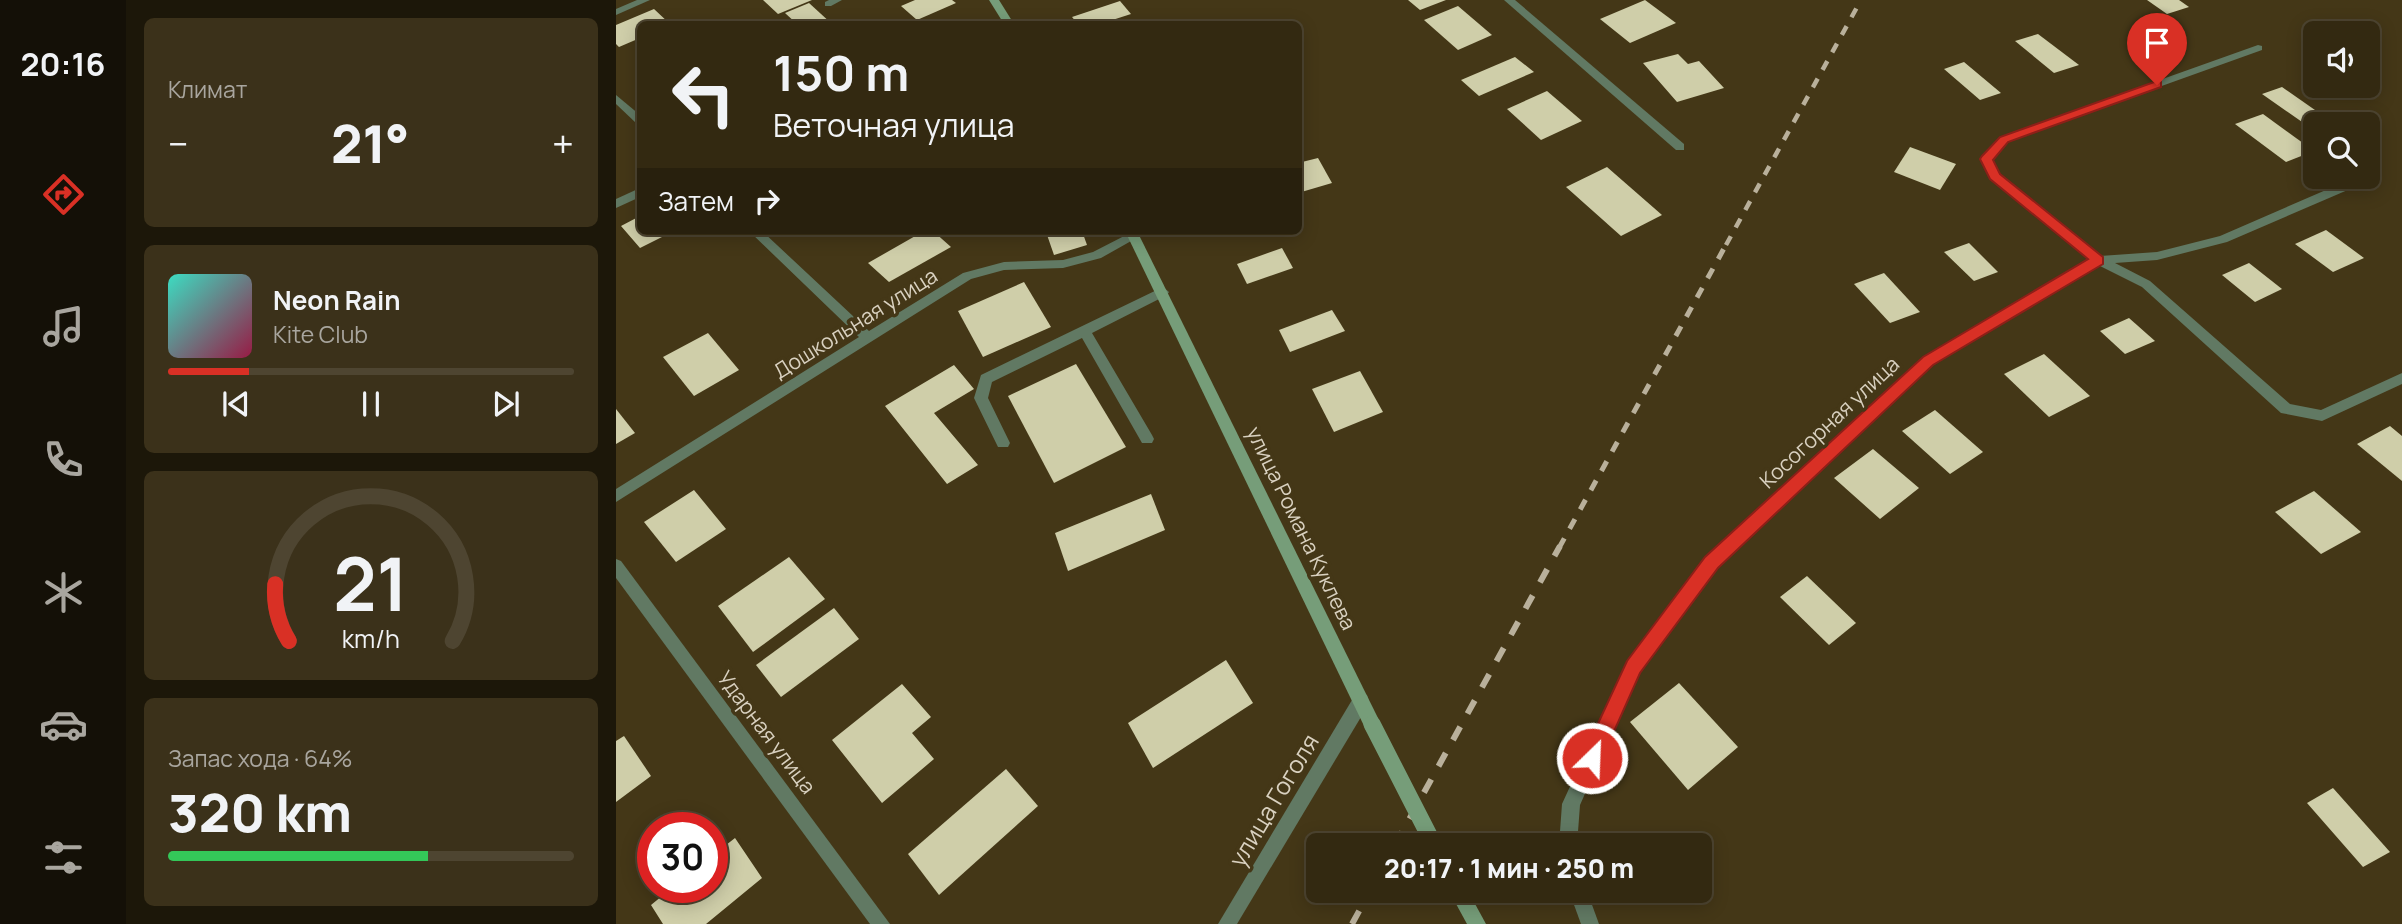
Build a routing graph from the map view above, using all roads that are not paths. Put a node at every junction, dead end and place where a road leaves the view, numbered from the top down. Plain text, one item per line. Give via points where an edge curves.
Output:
1 (645, 0) edge
2 (994, 0) edge
3 (1508, 0) edge
4 (616, 12) edge
5 (1007, 21) edge
6 (2259, 48) dead end
7 (616, 97) edge
8 (637, 118) edge
9 (1680, 147) dead end
10 (2339, 189) edge
11 (637, 194) edge
12 (616, 204) edge
13 (759, 235) edge
14 (1131, 235) edge
15 (1134, 235) edge
16 (2098, 260) junction
17 (1163, 292) junction
18 (1084, 330) junction
19 (868, 338) junction
20 (2402, 378) edge
21 (1147, 439) dead end
22 (1003, 443) dead end
23 (616, 496) edge
24 (616, 566) edge
25 (1361, 701) junction
26 (1428, 833) edge
27 (1568, 833) edge
28 (1465, 903) edge
29 (1582, 903) edge
30 (881, 924) edge
31 (1227, 924) edge
32 (1477, 924) edge
33 (1590, 924) edge

1 - 4 street
2 - 5 street
3 - 9 street
6 - 16 street via 2004,139 1987,159 1994,176
7 - 8 street
10 - 16 street, Косогорная улица via 2223,239 2157,256
11 - 12 street
13 - 19 street
14 - 19 street, Дошкольная улица via 1097,255 1063,264 1004,266 967,276
15 - 17 street, улица Романа Куклева
16 - 20 street via 2146,284 2286,409 2322,416
16 - 27 street, Косогорная улица via 1928,361 1712,562 1633,667 1571,804
17 - 18 street
17 - 25 street, улица Романа Куклева
18 - 21 street
18 - 22 street via 986,379 981,398
19 - 23 street, Дошкольная улица
24 - 30 street, Ударная улица
25 - 26 street, улица Романа Куклева, bridge
25 - 31 street, улица Гоголя
28 - 32 street
29 - 33 street

